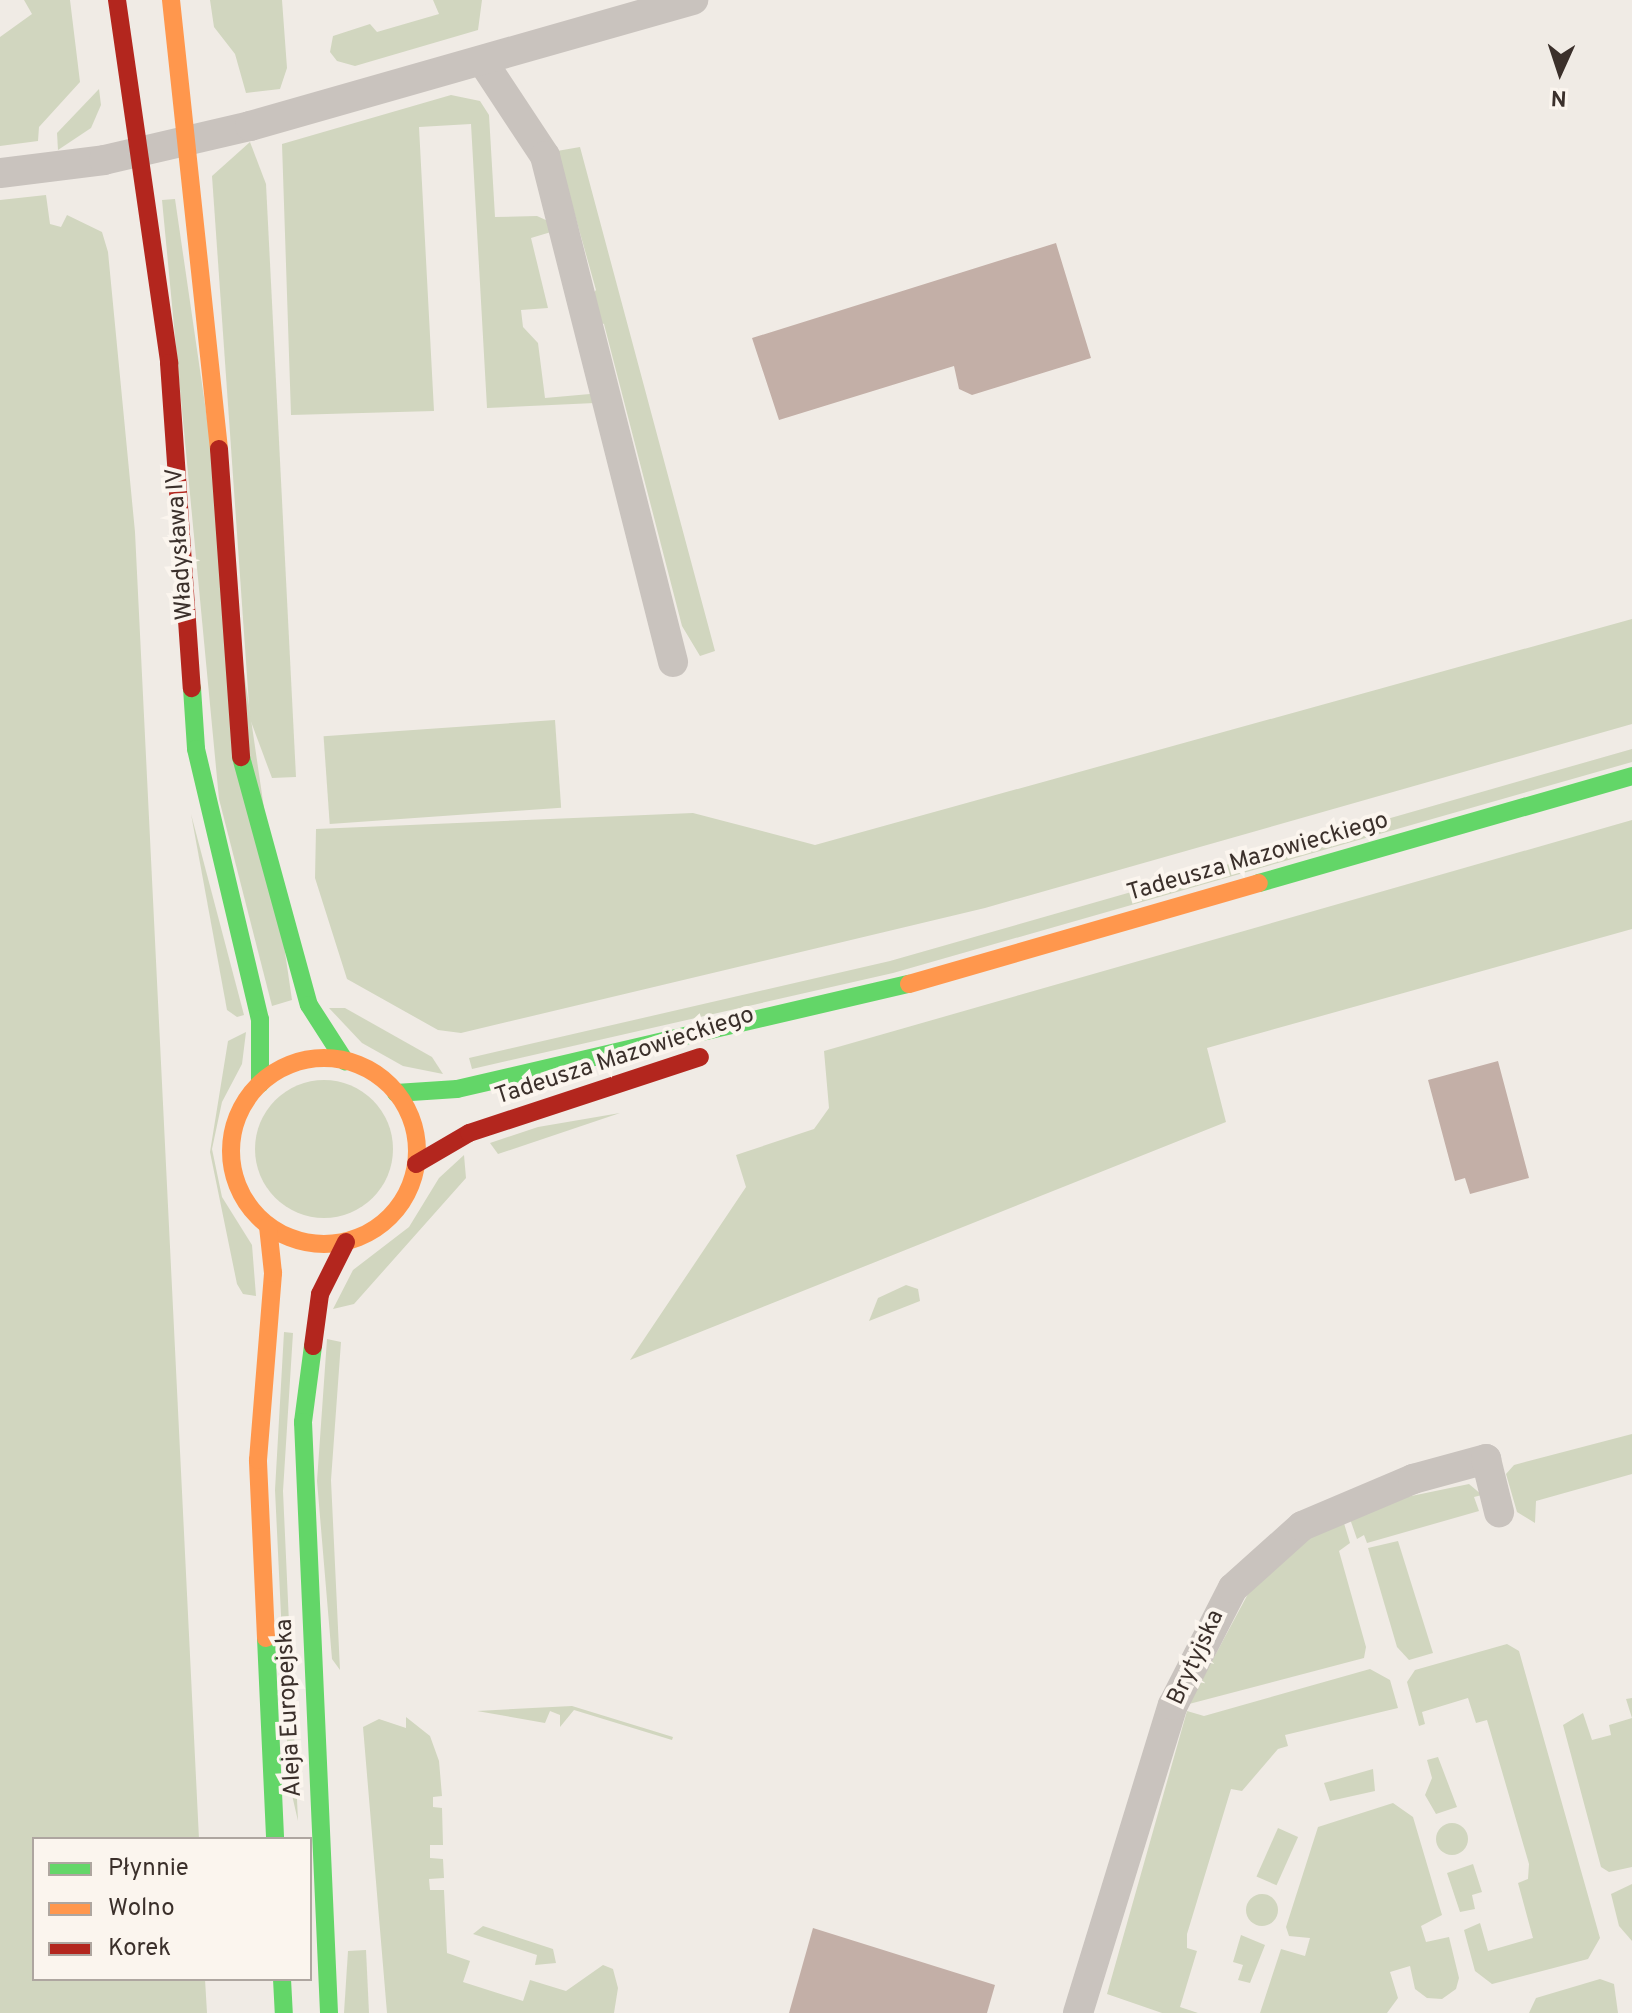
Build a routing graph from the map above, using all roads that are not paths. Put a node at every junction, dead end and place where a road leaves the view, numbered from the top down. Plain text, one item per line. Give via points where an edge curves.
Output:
1 (117, 0) edge
2 (171, 0) edge
3 (693, 0) edge
4 (483, 62) junction
5 (184, 142) junction
6 (139, 153) junction
7 (0, 173) edge
8 (673, 662) dead end
9 (1632, 776) edge
10 (897, 987) junction
11 (345, 1061) junction
12 (260, 1084) junction
13 (396, 1093) junction
14 (416, 1164) junction
15 (268, 1226) junction
16 (346, 1242) junction
17 (1499, 1512) dead end
18 (275, 1837) edge
19 (282, 1981) edge
20 (284, 2013) edge
21 (329, 2013) edge
22 (1078, 2013) edge

1 - 6 main road, Władysława IV
2 - 5 main road, Władysława IV
3 - 4 street
4 - 5 street
4 - 8 street via 545,156
5 - 6 street
5 - 11 main road, Władysława IV via 213,377 241,763 309,1005
6 - 7 street
6 - 12 main road, Władysława IV via 171,383 196,749 260,1019
9 - 10 main road, Tadeusza Mazowieckiego
10 - 13 main road, Tadeusza Mazowieckiego via 457,1089
10 - 14 main road, Tadeusza Mazowieckiego via 469,1133
11 - 12 main road via 300,1062
11 - 13 main road via 374,1073
12 - 15 main road via 239,1112 231,1157 239,1191
13 - 14 main road via 413,1127
14 - 16 main road via 393,1214
15 - 16 main road via 305,1242
15 - 18 main road, Aleja Europejska via 273,1273 258,1492
16 - 21 main road, Aleja Europejska via 314,1319 302,1448
17 - 22 street, Brytyjska via 1486,1459 1413,1479 1302,1526 1233,1588 1173,1705
19 - 20 main road

